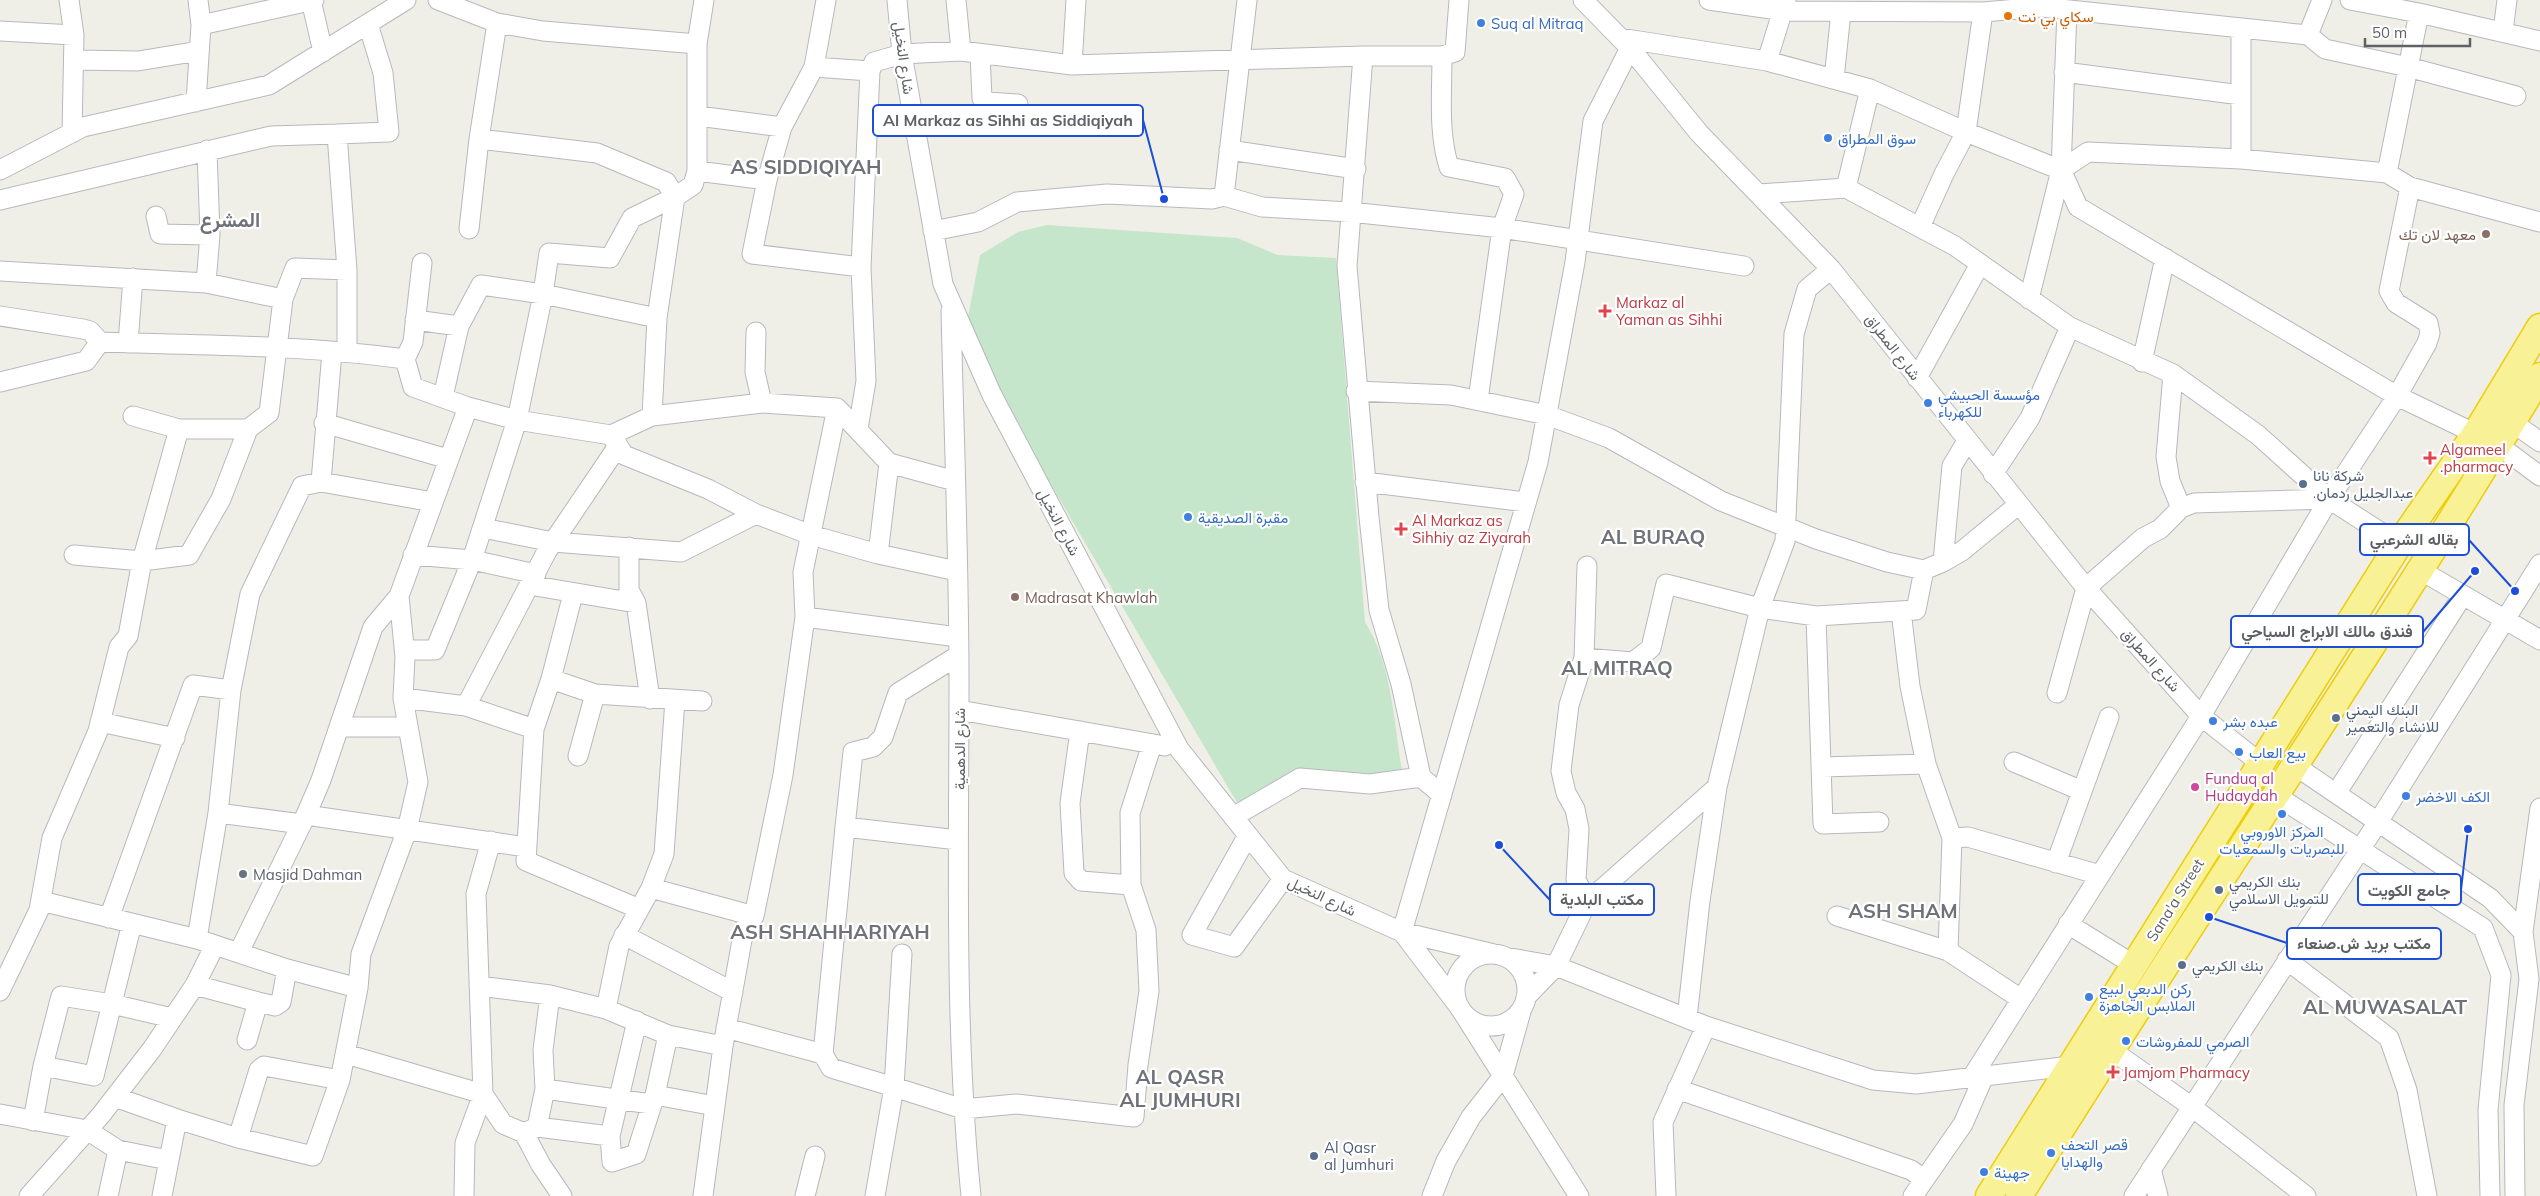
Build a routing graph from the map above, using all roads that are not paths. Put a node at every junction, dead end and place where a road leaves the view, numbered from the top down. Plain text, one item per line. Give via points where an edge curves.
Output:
1 (68, 0) edge
2 (198, 0) edge
3 (312, 0) edge
4 (406, 0) edge
5 (438, 0) edge
6 (704, 0) edge
7 (826, 0) edge
8 (897, 0) edge
9 (956, 0) edge
10 (1076, 0) edge
11 (1247, 0) edge
12 (1459, 0) edge
13 (1583, 0) edge
14 (1708, 0) edge
15 (2322, 0) edge
16 (2350, 0) edge
17 (2507, 0) edge
18 (2041, 3) edge
19 (1785, 6) edge
20 (1934, 6) edge
21 (2066, 10) junction
22 (1841, 12) junction
23 (1983, 12) junction
24 (2419, 13) junction
25 (498, 23) junction
26 (368, 24) junction
27 (201, 25) junction
28 (2241, 29) junction
29 (0, 31) edge
30 (2503, 31) junction
31 (74, 35) junction
32 (2308, 35) junction
33 (2540, 41) edge
34 (1625, 43) junction
35 (697, 44) junction
36 (199, 51) junction
37 (323, 52) junction
38 (971, 52) junction
39 (902, 54) junction
40 (1363, 56) junction
41 (1442, 56) junction
42 (74, 60) junction
43 (1767, 61) junction
44 (1240, 62) junction
45 (1072, 66) junction
46 (814, 67) junction
47 (2408, 67) junction
48 (870, 71) junction
49 (2064, 72) junction
50 (1834, 80) junction
51 (1870, 89) junction
52 (2241, 95) junction
53 (2516, 96) dead end
54 (196, 102) junction
55 (1018, 104) dead end
56 (698, 116) junction
57 (782, 127) junction
58 (1966, 132) junction
59 (72, 134) junction
60 (337, 134) junction
61 (479, 139) junction
62 (207, 150) junction
63 (1229, 150) junction
64 (2241, 159) junction
65 (1356, 169) junction
66 (0, 170) edge
67 (2061, 170) junction
68 (697, 171) junction
69 (2386, 173) junction
70 (767, 180) junction
71 (2410, 187) junction
72 (1846, 188) junction
73 (1759, 194) junction
74 (1224, 196) junction
75 (675, 197) junction
76 (0, 200) edge
77 (1350, 212) junction
78 (156, 216) dead end
79 (2540, 222) edge
80 (1920, 227) junction
81 (1502, 228) junction
82 (468, 229) dead end
83 (933, 231) junction
84 (210, 235) junction
85 (1578, 238) junction
86 (2165, 258) junction
87 (422, 263) dead end
88 (1980, 264) junction
89 (1744, 266) dead end
90 (861, 267) junction
91 (1831, 269) junction
92 (347, 270) junction
93 (0, 271) edge
94 (133, 278) junction
95 (206, 283) junction
96 (543, 294) junction
97 (283, 299) junction
98 (2029, 299) junction
99 (951, 302) junction
100 (0, 316) edge
101 (657, 318) junction
102 (415, 320) junction
103 (459, 326) junction
104 (2070, 327) junction
105 (2540, 327) edge
106 (756, 332) dead end
107 (100, 342) junction
108 (128, 343) junction
109 (276, 347) junction
110 (340, 351) junction
111 (405, 358) junction
112 (2142, 362) junction
113 (2173, 374) junction
114 (2540, 376) edge
115 (1918, 378) junction
116 (0, 382) edge
117 (1356, 391) junction
118 (2397, 396) junction
119 (443, 397) junction
120 (1478, 400) junction
121 (762, 403) junction
122 (468, 407) junction
123 (2491, 407) junction
124 (837, 408) junction
125 (1547, 415) junction
126 (133, 416) dead end
127 (652, 416) junction
128 (517, 420) junction
129 (2512, 422) junction
130 (324, 424) junction
131 (179, 429) junction
132 (248, 429) junction
133 (858, 429) junction
134 (2486, 439) junction
135 (614, 441) junction
136 (1967, 441) junction
137 (2540, 442) edge
138 (448, 459) junction
139 (889, 463) junction
140 (1993, 474) junction
141 (2540, 476) edge
142 (955, 481) junction
143 (321, 482) junction
144 (1365, 482) junction
145 (2330, 498) junction
146 (433, 502) junction
147 (1526, 502) junction
148 (2018, 505) junction
149 (2181, 508) junction
150 (756, 514) junction
151 (1786, 526) junction
152 (483, 528) junction
153 (811, 535) junction
154 (553, 542) junction
155 (2399, 544) junction
156 (629, 547) junction
157 (878, 554) junction
158 (74, 555) dead end
159 (413, 555) junction
160 (472, 560) junction
161 (142, 561) junction
162 (1943, 562) junction
163 (2540, 564) edge
164 (1587, 566) dead end
165 (1924, 570) junction
166 (2420, 570) junction
167 (957, 571) junction
168 (533, 580) junction
169 (2086, 588) junction
170 (573, 594) junction
171 (2463, 595) junction
172 (399, 596) junction
173 (636, 603) junction
174 (1760, 608) junction
175 (1901, 611) junction
176 (1816, 616) junction
177 (806, 617) junction
178 (2505, 619) junction
179 (2540, 640) edge
180 (959, 646) junction
181 (404, 650) junction
182 (1584, 658) junction
183 (551, 679) junction
184 (231, 690) junction
185 (2057, 693) dead end
186 (595, 694) junction
187 (404, 698) junction
188 (650, 699) junction
189 (675, 700) junction
190 (702, 701) dead end
191 (466, 706) junction
192 (959, 710) junction
193 (2201, 716) junction
194 (2109, 717) dead end
195 (100, 722) junction
196 (339, 727) junction
197 (407, 727) junction
198 (534, 729) junction
199 (1080, 731) junction
200 (175, 738) junction
201 (1152, 744) junction
202 (1179, 749) junction
203 (578, 756) dead end
204 (2014, 762) dead end
205 (2260, 763) junction
206 (1926, 764) junction
207 (2294, 765) junction
208 (1821, 767) junction
209 (1421, 777) junction
210 (1717, 787) junction
211 (2082, 791) junction
212 (2337, 792) junction
213 (1442, 795) junction
214 (2275, 795) junction
215 (2540, 808) edge
216 (218, 813) junction
217 (1234, 817) junction
218 (304, 819) junction
219 (1879, 822) dead end
220 (2378, 822) junction
221 (845, 827) junction
222 (407, 830) junction
223 (1248, 835) junction
224 (1952, 838) junction
225 (958, 840) junction
226 (491, 841) junction
227 (2537, 844) edge
228 (526, 847) junction
229 (2361, 848) junction
230 (2056, 863) junction
231 (2100, 875) junction
232 (1283, 879) junction
233 (1131, 885) junction
234 (650, 888) junction
235 (41, 901) junction
236 (1587, 902) junction
237 (637, 908) junction
238 (754, 916) junction
239 (1837, 916) dead end
240 (109, 918) junction
241 (132, 923) junction
242 (2068, 924) junction
243 (1402, 932) junction
244 (2523, 932) junction
245 (624, 935) junction
246 (206, 942) junction
247 (1948, 951) junction
248 (239, 952) junction
249 (902, 954) dead end
250 (1500, 955) junction
251 (2288, 960) junction
252 (2134, 965) junction
253 (1556, 966) junction
254 (286, 969) junction
255 (2535, 980) edge
256 (195, 985) junction
257 (479, 986) junction
258 (358, 988) junction
259 (0, 991) edge
260 (733, 992) junction
261 (550, 995) junction
262 (2021, 999) junction
263 (1525, 1001) junction
264 (258, 1002) junction
265 (112, 1004) junction
266 (1460, 1008) junction
267 (606, 1009) junction
268 (172, 1018) junction
269 (1687, 1018) junction
270 (637, 1021) junction
271 (1706, 1026) junction
272 (668, 1035) junction
273 (725, 1037) junction
274 (247, 1040) dead end
275 (2110, 1049) junction
276 (346, 1054) junction
277 (823, 1054) junction
278 (43, 1066) junction
279 (2071, 1066) junction
280 (1503, 1076) junction
281 (1978, 1076) junction
282 (340, 1080) junction
283 (894, 1087) junction
284 (545, 1089) junction
285 (1678, 1089) junction
286 (483, 1094) junction
287 (115, 1097) junction
288 (617, 1098) junction
289 (653, 1099) junction
290 (715, 1106) junction
291 (2192, 1107) junction
292 (962, 1109) junction
293 (0, 1114) edge
294 (177, 1118) junction
295 (33, 1121) junction
296 (87, 1130) junction
297 (531, 1130) junction
298 (610, 1136) junction
299 (238, 1138) junction
300 (118, 1150) junction
301 (815, 1156) dead end
302 (168, 1160) junction
303 (2151, 1169) junction
304 (1924, 1179) junction
305 (2298, 1195) edge
306 (29, 1196) edge
307 (108, 1196) edge
308 (162, 1196) edge
309 (464, 1196) edge
310 (562, 1196) edge
311 (703, 1196) edge
312 (805, 1196) edge
313 (875, 1196) edge
314 (971, 1196) edge
315 (1432, 1196) edge
316 (1579, 1196) edge
317 (1666, 1196) edge
318 (1913, 1196) edge
319 (1989, 1196) edge
320 (2018, 1196) edge
321 (2134, 1196) edge
322 (2158, 1196) edge
323 (2426, 1196) edge
324 (2490, 1196) edge
325 (2515, 1196) edge

1 - 31 street
2 - 27 street
3 - 27 street
3 - 37 street
4 - 26 street
5 - 25 street
6 - 35 street
7 - 46 street
8 - 39 street, شارع النخيل
9 - 38 street
10 - 45 street
11 - 44 street
12 - 41 street via 1455,52
13 - 34 street, شارع المطراق
14 - 19 street
15 - 32 street
16 - 24 street
17 - 30 street
18 - 21 street
18 - 23 street
19 - 22 street
19 - 43 street
20 - 22 street
20 - 23 street
21 - 28 street
21 - 49 street
22 - 50 street
23 - 58 street
24 - 30 street
24 - 47 street
25 - 35 street
25 - 61 street
26 - 37 street
26 - 60 street via 383,73 389,132
27 - 36 street
28 - 32 street
28 - 52 street
29 - 31 street
30 - 33 street
31 - 42 street
32 - 47 street via 2326,49
34 - 43 street
34 - 73 street, شارع المطراق via 1699,133
34 - 85 street via 1593,120
35 - 56 street
36 - 42 street via 138,61
36 - 54 street
37 - 54 street via 269,85
38 - 39 street
38 - 45 street
38 - 55 street via 982,98 987,102
39 - 48 street via 874,62
39 - 83 street, شارع النخيل
40 - 41 street
40 - 44 street
40 - 65 street
41 - 81 street via 1445,156 1449,168 1504,178 1514,194
42 - 59 street
43 - 50 street
44 - 45 street
44 - 63 street
46 - 48 street
46 - 57 street
47 - 53 street
47 - 69 street
48 - 90 street
49 - 52 street
49 - 67 street
50 - 51 street
51 - 58 street
51 - 72 street
52 - 64 street
54 - 59 street via 83,127
56 - 57 street
56 - 68 street
57 - 70 street
58 - 67 street
58 - 80 street
59 - 66 street
60 - 62 street via 271,136
60 - 92 street
61 - 75 street via 597,153 666,182
61 - 82 street
62 - 76 street
62 - 84 street
63 - 65 street
63 - 74 street
64 - 67 street via 2088,152
64 - 69 street
65 - 77 street
67 - 86 street via 2078,207
67 - 98 street
68 - 70 street
68 - 75 street via 692,185
69 - 71 street
70 - 90 street via 752,254
71 - 79 street
71 - 118 street via 2389,291 2396,303 2428,323 2430,333
72 - 73 street
72 - 80 street
73 - 91 street, شارع المطراق
74 - 77 street via 1262,207
74 - 83 street via 1107,194 1017,202 978,222
75 - 96 street via 632,218 610,258 549,253
75 - 101 street
77 - 81 street
77 - 117 street via 1347,266
78 - 84 street via 160,234
80 - 88 street
81 - 85 street
81 - 120 street
83 - 99 street, شارع النخيل via 943,284
84 - 95 street
85 - 89 street
85 - 125 street
86 - 112 street
86 - 118 street
87 - 102 street
88 - 98 street
88 - 115 street
90 - 133 street via 866,381
91 - 115 street, شارع المطراق
91 - 151 street via 1806,289 1794,334
92 - 97 street via 296,268
92 - 110 street
93 - 94 street
94 - 95 street
94 - 108 street
95 - 97 street
96 - 101 street
96 - 103 street via 481,285
96 - 128 street
97 - 109 street
98 - 104 street
99 - 142 street, شارع الدهمية
99 - 202 street, شارع النخيل via 992,395
100 - 107 street via 83,329 90,331
101 - 127 street
102 - 103 street
102 - 111 street via 413,342
103 - 119 street
104 - 112 street
104 - 140 street via 2030,418
105 - 123 highway, Sana'a Street
106 - 121 street via 755,372
107 - 108 street
107 - 116 street via 86,361
108 - 109 street
109 - 110 street
109 - 132 street via 269,413
110 - 111 street
110 - 130 street
111 - 119 street via 413,387
112 - 113 street
113 - 145 street via 2258,435
113 - 149 street via 2166,457 2170,481
114 - 129 highway, Sana'a Street
115 - 136 street, شارع المطراق
117 - 120 street via 1451,395
117 - 144 street
118 - 134 street
118 - 145 street
119 - 122 street
120 - 125 street
121 - 124 street
121 - 127 street
122 - 128 street
122 - 138 street
123 - 129 street
123 - 134 highway, Sana'a Street
124 - 133 street
124 - 153 street
125 - 147 street
125 - 151 street via 1609,438 1721,501
126 - 131 street
127 - 135 street
128 - 135 street
128 - 152 street
129 - 134 highway, Sana'a Street
129 - 137 street
130 - 138 street
130 - 143 street
131 - 132 street
131 - 161 street
132 - 161 street via 221,499 189,555
133 - 139 street
134 - 141 street
134 - 155 highway, Sana'a Street
134 - 166 highway, Sana'a Street
135 - 150 street via 624,455 708,489
135 - 154 street
136 - 140 street, شارع المطراق
136 - 162 street via 1952,466
138 - 146 street
139 - 142 street
139 - 157 street
140 - 148 street, شارع المطراق
142 - 167 street, شارع الدهمية
143 - 146 street
143 - 184 street via 302,486 250,594
144 - 147 street
144 - 209 street via 1379,610 1401,684
145 - 149 street via 2194,503
145 - 155 street
145 - 193 street
146 - 159 street
147 - 213 street
148 - 162 street via 1962,551
148 - 169 street, شارع المطراق
149 - 169 street via 2160,529 2143,538
150 - 153 street
150 - 156 street via 681,552
151 - 165 street via 1887,562
151 - 174 street via 1785,541
152 - 154 street
152 - 160 street
153 - 157 street
153 - 177 street via 803,572
154 - 156 street
154 - 168 street
155 - 205 highway, Sana'a Street
156 - 173 street via 629,590
157 - 167 street
158 - 161 street
159 - 160 street
159 - 172 street
160 - 168 street
160 - 181 street via 435,650
161 - 195 street via 128,636 119,647
162 - 165 street
163 - 178 street
164 - 182 street
165 - 175 street via 1916,610
166 - 171 street
166 - 207 highway, Sana'a Street
167 - 180 street, شارع الدهمية
168 - 170 street
168 - 191 street
169 - 185 street
169 - 193 street, شارع المطراق
170 - 173 street
170 - 183 street
171 - 178 street
171 - 212 street
172 - 181 street
172 - 196 street via 374,627
173 - 188 street
174 - 176 street
174 - 182 street via 1666,584 1651,648 1632,662
174 - 210 street
175 - 176 street
175 - 206 street via 1910,686
176 - 208 street
177 - 180 street
177 - 238 street via 783,775
178 - 179 street
178 - 220 street
180 - 192 street, شارع الدهمية
180 - 221 street via 898,693 883,738 873,746 853,752
181 - 187 street
182 - 236 street via 1569,705 1561,771 1577,822 1576,880
183 - 186 street
183 - 198 street
184 - 200 street via 193,685
184 - 216 street
186 - 188 street
186 - 203 street
187 - 191 street
187 - 197 street
188 - 189 street
189 - 190 street
189 - 234 street via 664,854
191 - 198 street
192 - 199 street
192 - 225 street, شارع الدهمية
193 - 205 street, شارع المطراق
193 - 231 street
194 - 211 street
195 - 200 street
195 - 235 street via 52,838
196 - 197 street
196 - 218 street
197 - 222 street via 418,782
198 - 228 street
199 - 201 street
199 - 233 street via 1070,803 1074,873 1080,881
200 - 240 street
201 - 202 street
201 - 233 street via 1130,812
202 - 217 street, شارع النخيل
204 - 211 street
205 - 252 highway, Sana'a Street
206 - 208 street
206 - 224 street
207 - 212 street
207 - 214 highway, Sana'a Street
208 - 219 street via 1823,824
209 - 213 street
209 - 217 street via 1370,784 1300,778
210 - 236 street
210 - 269 street
211 - 230 street
212 - 220 street
213 - 243 street
214 - 229 street
214 - 275 highway, Sana'a Street
215 - 227 street
216 - 218 street
216 - 246 street
217 - 223 street, شارع النخيل
218 - 222 street
218 - 248 street
220 - 229 street
220 - 244 street via 2490,898
221 - 225 street
221 - 277 street
222 - 226 street
222 - 258 street via 361,954
223 - 232 street, شارع النخيل
223 - 232 street via 1192,935 1234,947
224 - 230 street via 1968,837
224 - 247 street
225 - 292 street, شارع الدهمية
226 - 228 street
226 - 257 street via 476,894
227 - 244 street
228 - 237 street via 526,861
229 - 251 street
229 - 324 street via 2483,928 2498,968 2488,1110
230 - 231 street
231 - 242 street
232 - 243 street, شارع النخيل
233 - 292 street via 1146,930 1149,991 1134,1118 1016,1104
234 - 237 street
234 - 238 street
235 - 240 street
235 - 259 street
236 - 253 street
237 - 245 street
238 - 260 street via 744,928
239 - 247 street
240 - 241 street
241 - 246 street
241 - 265 street
242 - 252 street
242 - 262 street
243 - 250 street, شارع النخيل
243 - 266 street
244 - 255 street
245 - 260 street
245 - 267 street
246 - 248 street
246 - 256 street
247 - 262 street
248 - 254 street
249 - 283 street
250 - 253 street, شارع النخيل
250 - 263 street via 1515,963 1523,973
250 - 266 street via 1483,954 1464,966 1455,986
251 - 291 street
251 - 323 street via 2390,1038 2406,1090
252 - 279 highway, Sana'a Street
253 - 263 street
253 - 269 street, شارع النخيل
254 - 258 street
254 - 264 street via 281,1002 276,1006
255 - 325 street via 2514,1105
256 - 264 street
256 - 268 street
257 - 261 street
257 - 286 street
258 - 276 street
260 - 273 street
261 - 267 street
261 - 284 street via 543,1050
262 - 281 street
263 - 266 street via 1516,1016 1492,1026 1474,1021
263 - 280 street
264 - 274 street
265 - 268 street
265 - 278 street via 61,996
265 - 278 street via 94,1076
266 - 280 street
267 - 270 street
268 - 287 street
269 - 271 street, شارع النخيل
270 - 272 street
270 - 288 street
271 - 281 street, شارع النخيل via 1873,1080 1916,1084
271 - 285 street
272 - 273 street
272 - 289 street
273 - 277 street
273 - 290 street
275 - 291 street
275 - 320 highway, Sana'a Street
276 - 282 street
276 - 286 street
277 - 283 street via 831,1068
278 - 295 street
279 - 281 street, شارع النخيل
279 - 319 highway, Sana'a Street
280 - 315 street via 1471,1117 1446,1161
280 - 316 street
281 - 304 street via 1963,1124
282 - 299 street via 264,1066 259,1070
282 - 299 street via 313,1156
283 - 292 street
283 - 313 street
284 - 288 street
284 - 297 street
285 - 304 street via 1911,1170
285 - 317 street via 1663,1122
286 - 297 street via 503,1124
286 - 309 street via 465,1143
287 - 294 street
287 - 296 street
288 - 289 street
288 - 298 street
289 - 290 street
289 - 298 street via 636,1154 612,1162
290 - 311 street
291 - 303 street
291 - 305 street
292 - 314 street, شارع الدهمية
293 - 295 street
294 - 299 street
294 - 302 street
295 - 296 street
296 - 300 street
296 - 306 street
297 - 298 street
297 - 310 street via 541,1165
300 - 302 street
300 - 307 street
301 - 312 street
302 - 308 street
303 - 321 street
303 - 322 street
304 - 318 street

